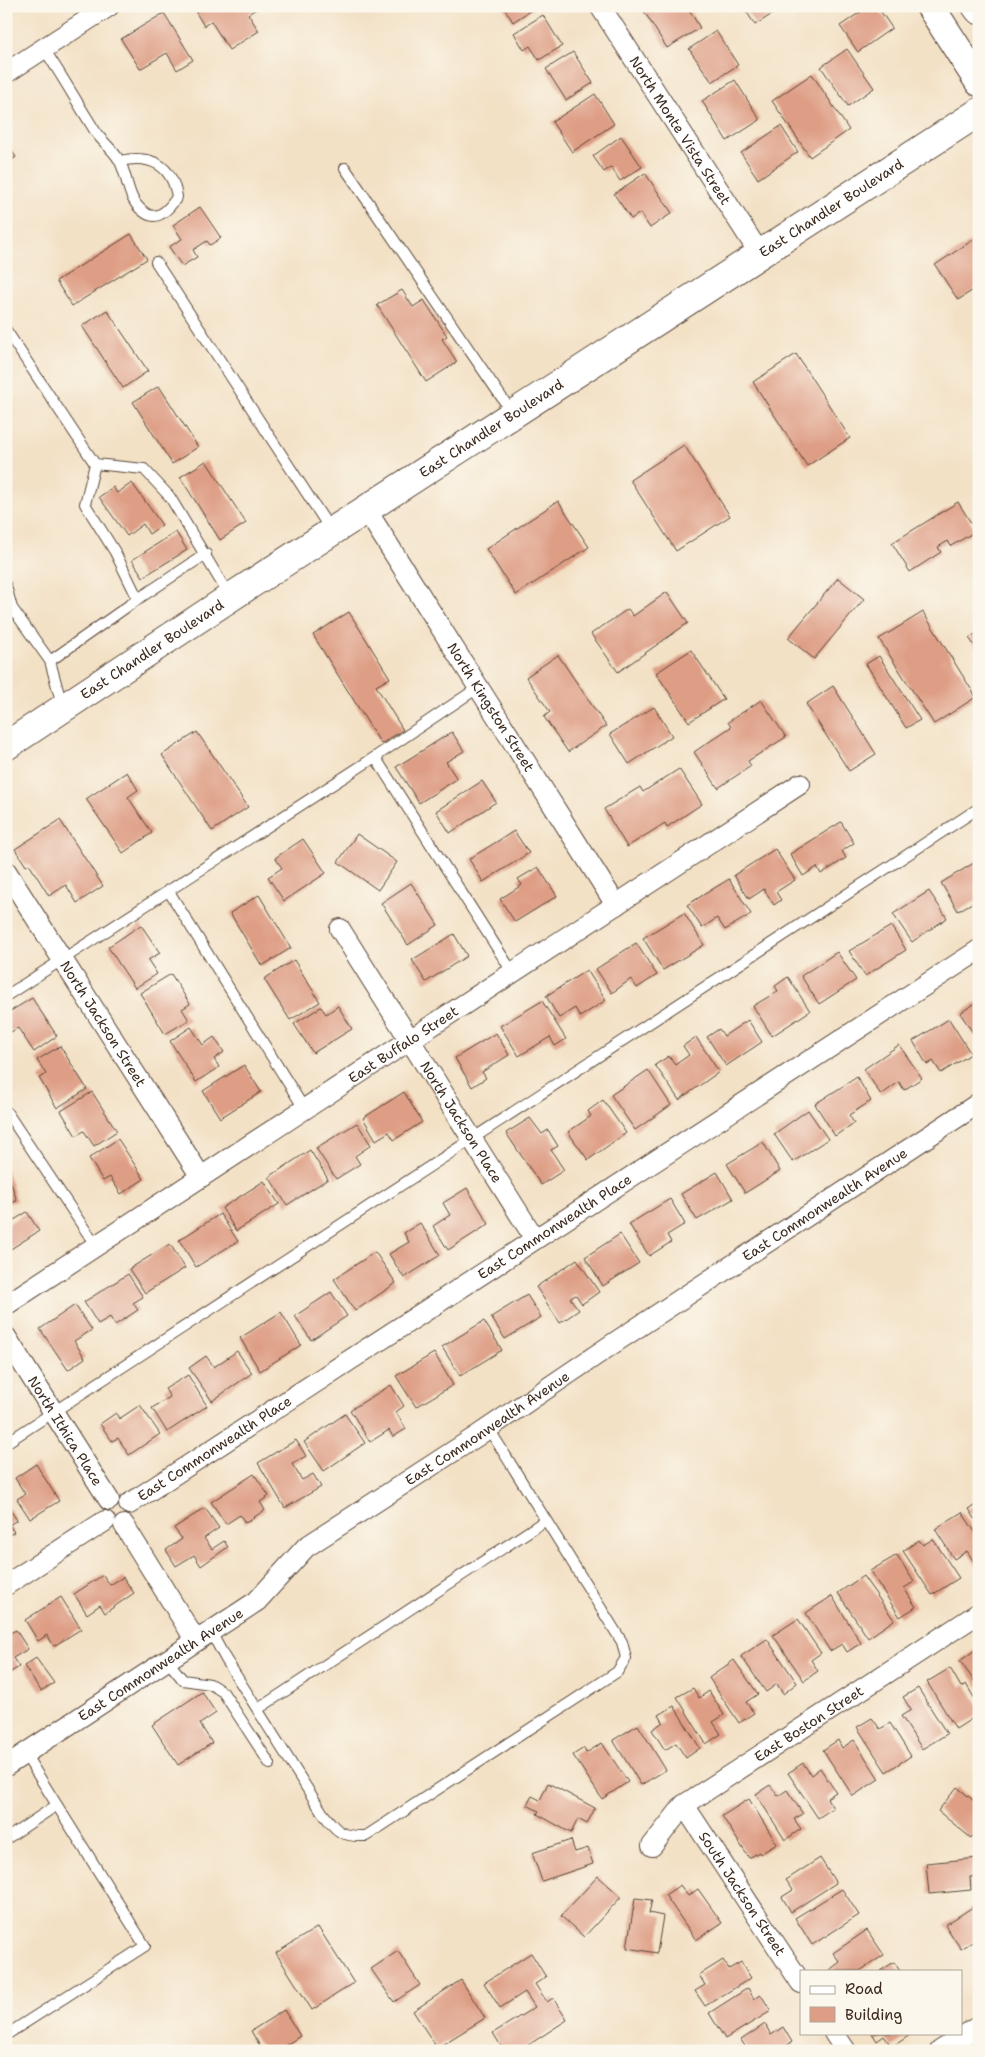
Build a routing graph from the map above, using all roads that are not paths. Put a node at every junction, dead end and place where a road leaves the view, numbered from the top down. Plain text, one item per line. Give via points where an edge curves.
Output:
1 (110, 6) edge
2 (600, 6) edge
3 (930, 6) edge
4 (976, 6) edge
5 (979, 10) edge
6 (44, 49) junction
7 (6, 73) edge
8 (979, 82) edge
9 (979, 112) edge
10 (120, 161) junction
11 (346, 168) dead end
12 (760, 254) junction
13 (156, 262) dead end
14 (6, 330) edge
15 (514, 415) junction
16 (95, 464) junction
17 (367, 511) junction
18 (332, 532) junction
19 (206, 554) junction
20 (6, 586) edge
21 (231, 597) junction
22 (138, 599) junction
23 (50, 661) junction
24 (478, 687) junction
25 (63, 709) junction
26 (6, 746) edge
27 (375, 757) junction
28 (800, 784) dead end
29 (979, 808) edge
30 (6, 871) edge
31 (168, 890) junction
32 (616, 905) junction
33 (340, 929) dead end
34 (979, 950) edge
35 (62, 959) junction
36 (513, 973) junction
37 (6, 996) edge
38 (410, 1040) junction
39 (979, 1103) edge
40 (305, 1110) junction
41 (6, 1111) edge
42 (472, 1139) junction
43 (201, 1177) junction
44 (535, 1239) junction
45 (96, 1246) junction
46 (6, 1305) edge
47 (6, 1337) edge
48 (54, 1413) junction
49 (489, 1429) junction
50 (6, 1443) edge
51 (119, 1502) junction
52 (546, 1520) junction
53 (115, 1523) junction
54 (6, 1585) edge
55 (979, 1613) edge
56 (204, 1636) junction
57 (168, 1660) junction
58 (258, 1709) junction
59 (25, 1754) junction
60 (270, 1764) dead end
61 (6, 1766) edge
62 (684, 1804) junction
63 (56, 1805) junction
64 (6, 1839) edge
65 (652, 1846) dead end
66 (800, 1981) edge
67 (979, 2026) edge
68 (835, 2034) edge
69 (6, 2036) edge
70 (846, 2051) edge
71 (940, 2051) edge

1 - 6 street
2 - 12 street, North Monte Vista Street
3 - 8 main road
4 - 5 main road
6 - 7 street
6 - 10 lane via 98,135
9 - 12 main road, East Chandler Boulevard
10 - 10 lane via 126,184 138,207 148,215 156,216 169,209 177,197 175,182 166,170 138,157
11 - 15 lane
12 - 15 main road, East Chandler Boulevard
13 - 18 lane
14 - 16 lane
15 - 17 main road, East Chandler Boulevard
16 - 19 lane via 144,469 170,497
16 - 22 lane via 86,504
17 - 18 main road, East Chandler Boulevard
17 - 24 street, North Kingston Street
18 - 21 main road, East Chandler Boulevard
19 - 21 lane
19 - 22 lane
20 - 23 lane via 12,608
21 - 25 main road, East Chandler Boulevard
22 - 23 lane
23 - 25 lane
24 - 27 lane
24 - 32 street, North Kingston Street
25 - 26 main road, East Chandler Boulevard
27 - 31 lane
27 - 36 lane
28 - 32 street, East Buffalo Street
29 - 42 lane
30 - 35 street, North Jackson Street
31 - 35 lane
31 - 40 lane
32 - 36 street, East Buffalo Street
33 - 38 street, North Jackson Place
34 - 44 street, East Commonwealth Place
35 - 37 lane
35 - 43 street, North Jackson Street
36 - 38 street, East Buffalo Street
38 - 40 street, East Buffalo Street
38 - 42 street, North Jackson Place
39 - 49 street, East Commonwealth Avenue
40 - 43 street, East Buffalo Street
41 - 45 lane
42 - 44 street, North Jackson Place
42 - 48 lane
43 - 45 street, East Buffalo Street
44 - 51 street, East Commonwealth Place
45 - 46 street, East Buffalo Street
47 - 48 street, North Ithica Place
48 - 50 lane
48 - 51 street, North Ithica Place
49 - 52 lane
49 - 56 street, East Commonwealth Avenue via 306,1547 257,1601
51 - 53 street via 103,1510
52 - 58 lane
52 - 58 lane via 622,1642 626,1658 618,1672 366,1836 348,1837 335,1830
53 - 54 street
53 - 56 street
55 - 62 street, East Boston Street
56 - 57 street, East Commonwealth Avenue
56 - 58 lane via 225,1658
57 - 59 street, East Commonwealth Avenue
57 - 60 lane via 183,1680 210,1684 223,1692
59 - 61 street, East Commonwealth Avenue
59 - 63 lane
62 - 65 street, East Boston Street
62 - 66 street, South Jackson Street
63 - 64 lane
63 - 69 lane via 145,1946
67 - 71 street
68 - 70 street

